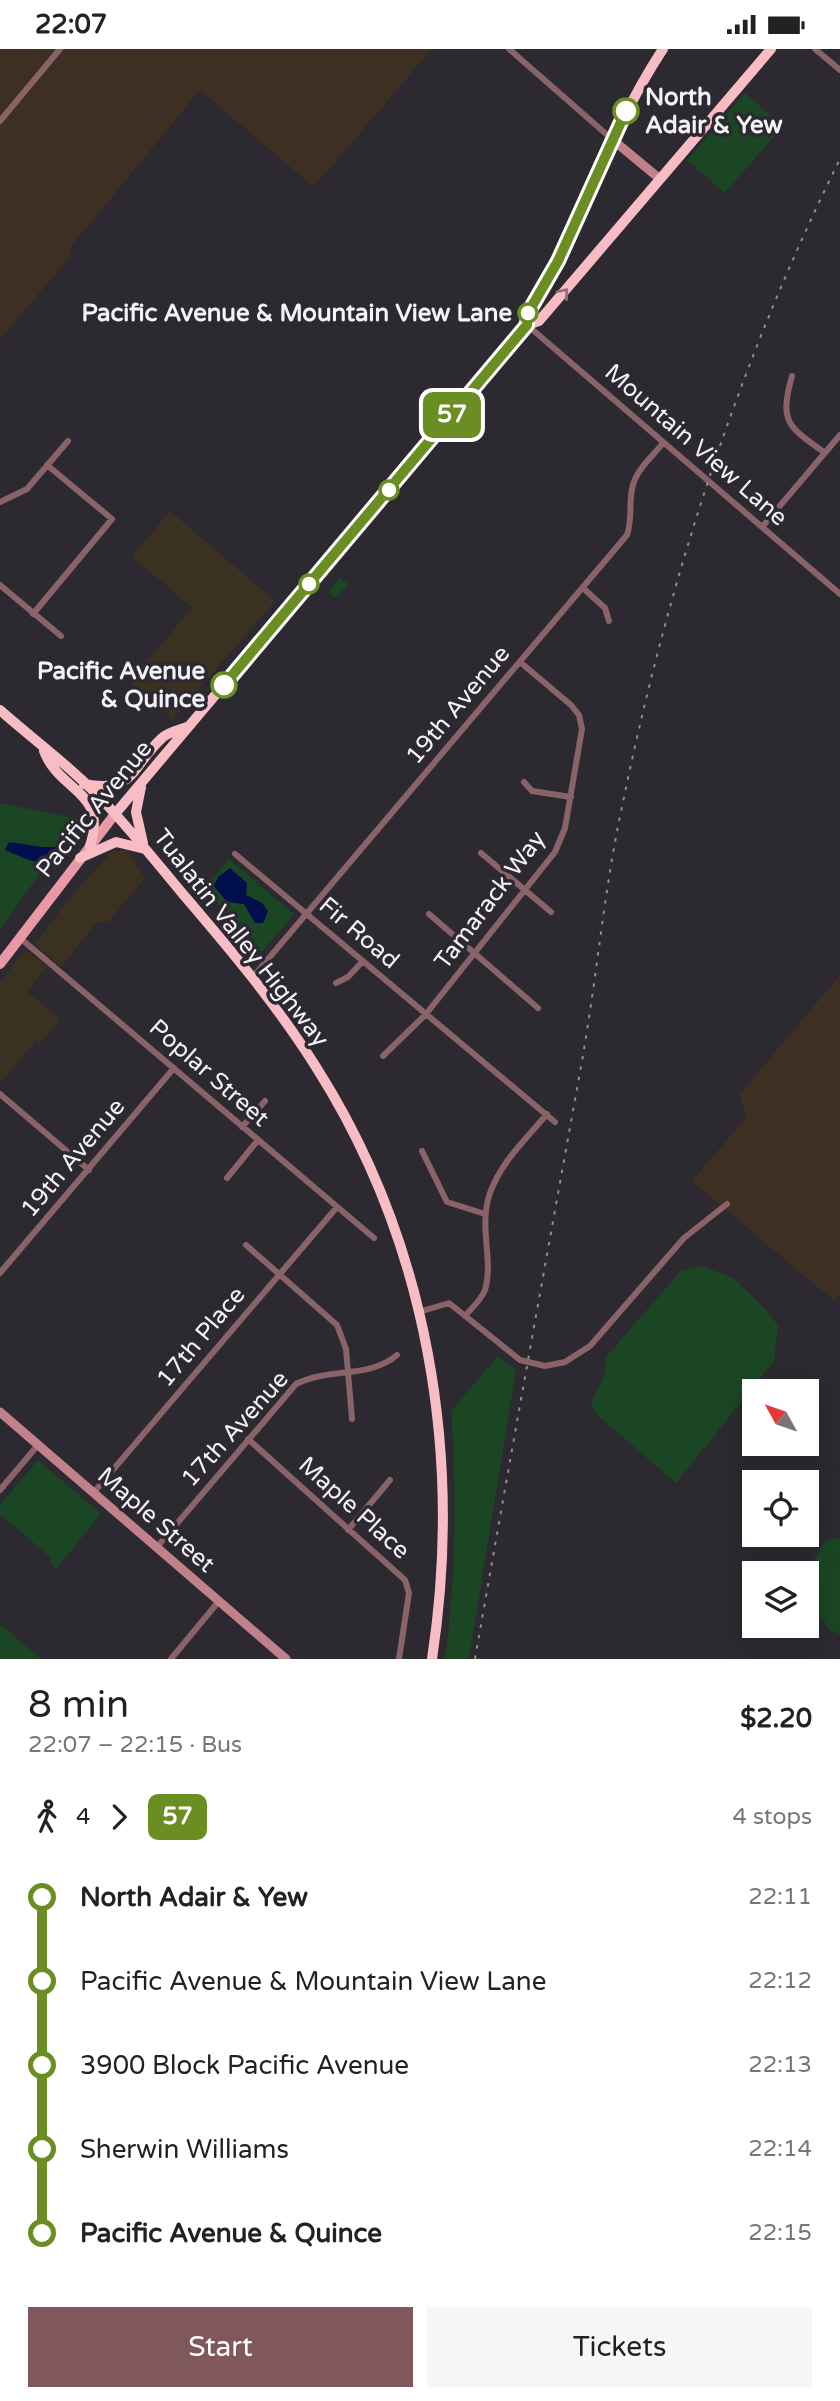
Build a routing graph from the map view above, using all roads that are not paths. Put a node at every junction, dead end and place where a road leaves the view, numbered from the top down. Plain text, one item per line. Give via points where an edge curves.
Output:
1 (60, 49) edge
2 (509, 49) edge
3 (663, 49) edge
4 (771, 49) edge
5 (815, 49) edge
6 (840, 71) edge
7 (0, 121) edge
8 (613, 140) junction
9 (660, 179) junction
10 (527, 325) junction
11 (792, 376) dead end
12 (840, 435) edge
13 (68, 441) dead end
14 (663, 443) junction
15 (825, 453) junction
16 (47, 465) junction
17 (0, 502) edge
18 (762, 527) junction
19 (0, 585) edge
20 (583, 588) junction
21 (840, 594) edge
22 (33, 614) junction
23 (610, 621) dead end
24 (61, 636) dead end
25 (520, 661) junction
26 (0, 710) edge
27 (190, 726) junction
28 (44, 748) junction
29 (524, 782) dead end
30 (142, 783) junction
31 (84, 784) junction
32 (571, 797) junction
33 (115, 814) junction
34 (90, 846) junction
35 (145, 849) junction
36 (481, 853) dead end
37 (235, 854) dead end
38 (80, 858) junction
39 (526, 891) junction
40 (551, 912) dead end
41 (306, 914) junction
42 (429, 914) dead end
43 (20, 938) junction
44 (474, 953) junction
45 (363, 961) junction
46 (0, 964) edge
47 (252, 978) junction
48 (336, 983) dead end
49 (538, 1008) dead end
50 (426, 1014) junction
51 (383, 1056) dead end
52 (174, 1068) junction
53 (0, 1094) edge
54 (265, 1101) dead end
55 (547, 1114) junction
56 (555, 1122) dead end
57 (242, 1126) junction
58 (258, 1139) junction
59 (422, 1151) dead end
60 (89, 1170) junction
61 (227, 1178) dead end
62 (727, 1204) dead end
63 (337, 1207) junction
64 (485, 1214) junction
65 (374, 1238) dead end
66 (246, 1245) dead end
67 (0, 1273) edge
68 (280, 1273) junction
69 (419, 1312) junction
70 (465, 1316) junction
71 (397, 1355) dead end
72 (348, 1371) junction
73 (0, 1412) edge
74 (352, 1419) dead end
75 (248, 1439) junction
76 (38, 1445) junction
77 (390, 1480) dead end
78 (0, 1490) edge
79 (94, 1492) junction
80 (348, 1529) junction
81 (157, 1547) junction
82 (219, 1601) junction
83 (282, 1658) edge
84 (171, 1659) edge
85 (399, 1659) edge
86 (432, 1659) edge

1 - 7 street
2 - 8 street
3 - 8 highway
4 - 9 highway, Pacific Avenue
5 - 6 street
8 - 9 street
8 - 10 highway via 558,261 528,313
10 -> 9 highway, Pacific Avenue via 539,321
10 - 14 street, Mountain View Lane
10 - 27 highway, Pacific Avenue
11 - 15 street via 785,413 788,422
12 - 15 street
13 - 16 street
14 - 18 street, Mountain View Lane
14 - 20 street, 19th Avenue via 632,487 627,535
15 - 18 street
16 - 17 street via 27,489
16 - 22 street via 111,519
18 - 21 street, Mountain View Lane
19 - 22 street
20 - 23 street via 605,608
20 - 25 street, 19th Avenue
22 - 24 street
25 - 32 street, Tamarack Way via 579,715 582,729
25 - 41 street, 19th Avenue
26 - 28 highway, Tualatin Valley Highway
27 - 30 highway, Pacific Avenue
27 - 31 highway via 164,736 130,777 116,786
28 - 31 highway, Tualatin Valley Highway
28 - 34 highway via 50,766 91,805 94,826
29 - 32 street via 532,791
30 - 33 highway, Pacific Avenue
30 - 35 highway via 136,812
31 - 33 highway, Tualatin Valley Highway
32 - 39 street, Tamarack Way via 555,852
33 - 34 main road, Pacific Avenue
33 - 35 highway, Tualatin Valley Highway
34 - 38 main road, Pacific Avenue
35 - 38 highway via 116,842
35 - 47 highway, Tualatin Valley Highway
36 - 39 street
37 - 41 street, Fir Road
38 - 43 main road, Pacific Avenue
39 - 40 street
39 - 44 street, Tamarack Way
41 - 45 street, Fir Road
41 - 47 street, 19th Avenue
42 - 44 street
43 - 46 main road, Pacific Avenue
43 - 52 street, Poplar Street
44 - 49 street
44 - 50 street, Tamarack Way
45 - 48 street
45 - 50 street, Fir Road
47 - 69 highway, Tualatin Valley Highway via 317,1069 355,1137 393,1227
50 - 51 street, Tamarack Way
50 - 55 street, Fir Road
52 - 57 street, Poplar Street
52 - 60 street, 19th Avenue
53 - 60 street
54 - 57 street
55 - 56 street, Fir Road
55 - 64 street via 496,1177
57 - 58 street, Poplar Street
58 - 61 street
58 - 63 street, Poplar Street
59 - 64 street via 447,1202
60 - 67 street, 19th Avenue
62 - 70 street via 684,1238 590,1346 565,1362 545,1366 520,1360
63 - 65 street, Poplar Street
63 - 68 street, 17th Place
64 - 70 street via 486,1285
66 - 68 street
68 - 72 street via 337,1325
68 - 79 street, 17th Place
69 - 70 street via 449,1303
69 - 86 highway, Tualatin Valley Highway via 437,1405 444,1493 443,1561
71 - 72 street, 17th Avenue via 376,1367
72 - 74 street
72 - 75 street, 17th Avenue via 322,1373 296,1384
73 - 76 street, Maple Street
75 - 80 street, Maple Place
75 - 81 street, 17th Avenue
76 - 78 street
76 - 79 street, Maple Street
77 - 80 street
79 - 81 street, Maple Street
80 - 85 street, Maple Place via 407,1584
81 - 82 street, Maple Street
82 - 83 street, Maple Street
82 - 84 street

